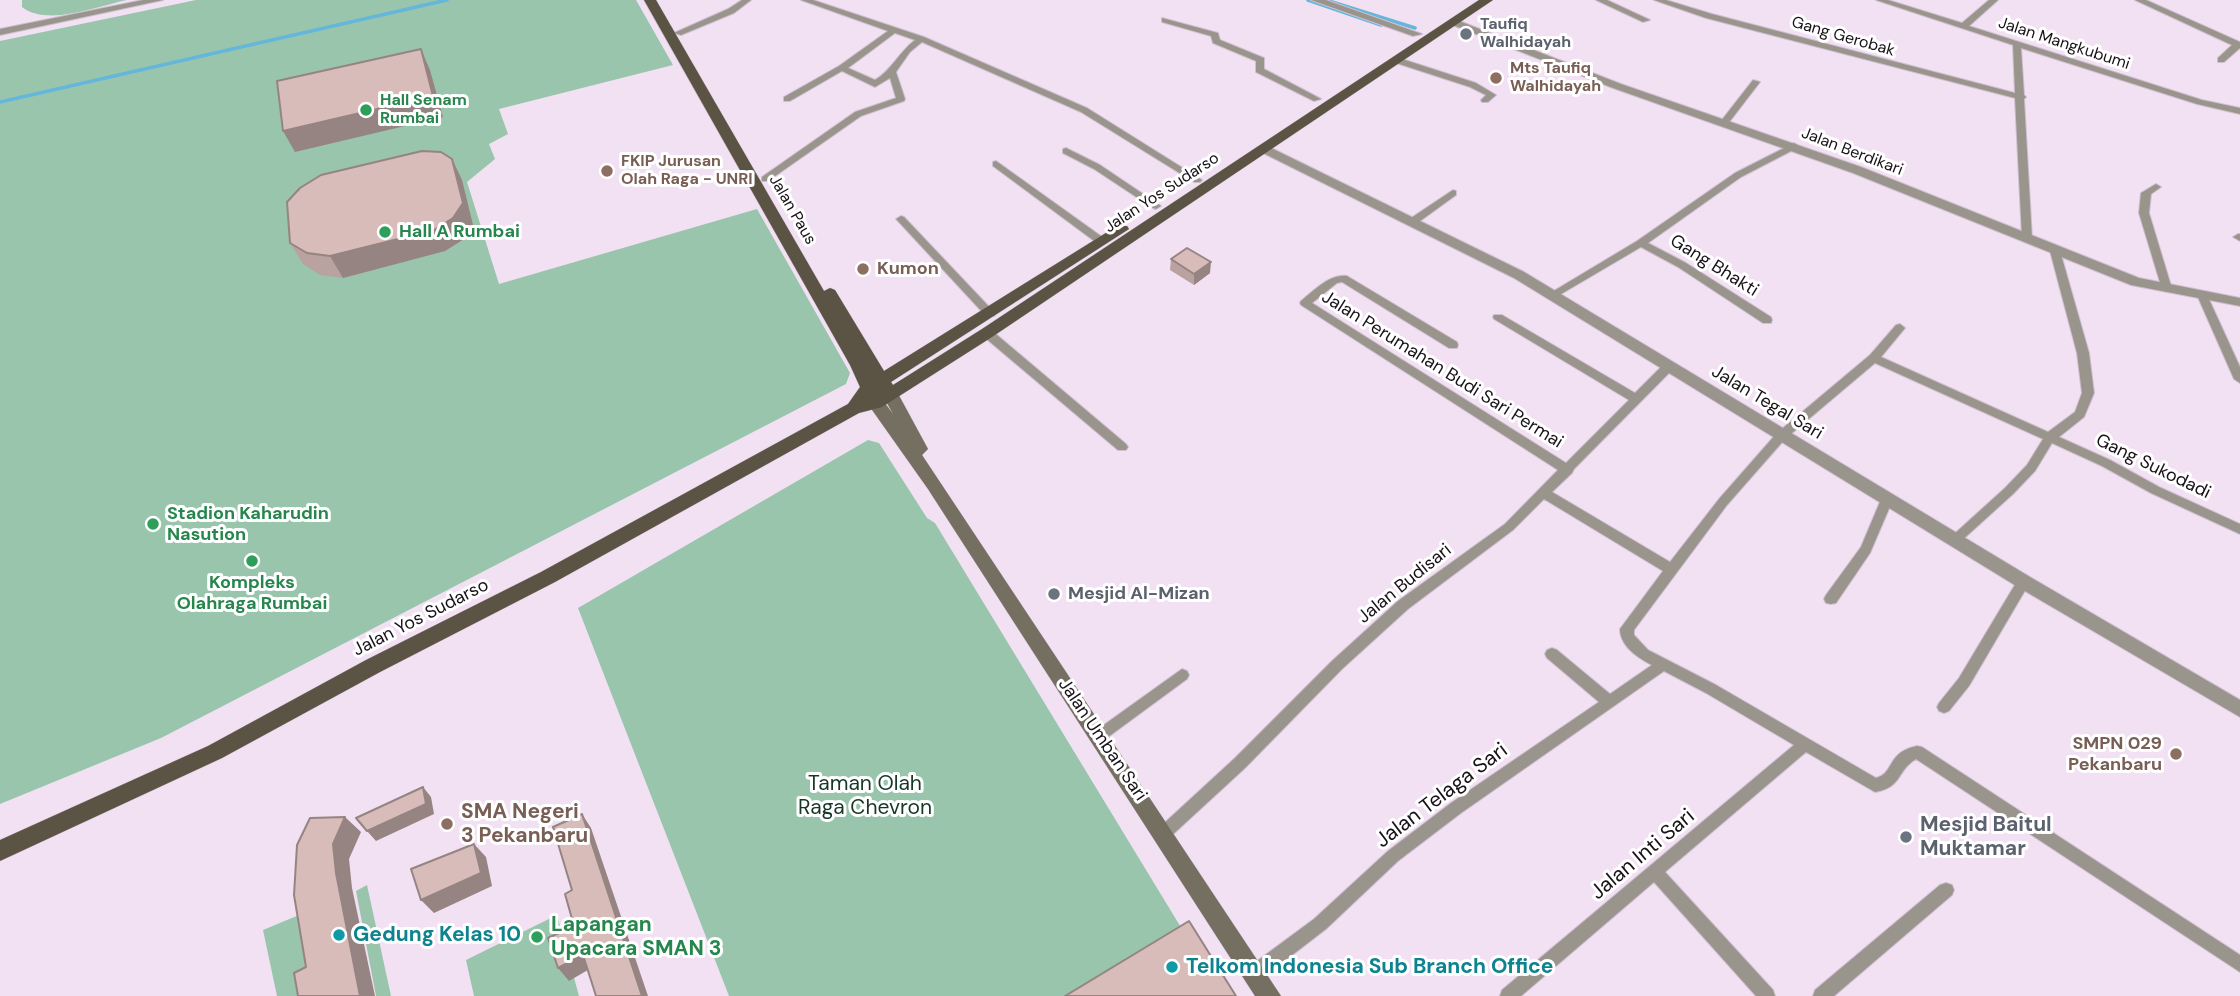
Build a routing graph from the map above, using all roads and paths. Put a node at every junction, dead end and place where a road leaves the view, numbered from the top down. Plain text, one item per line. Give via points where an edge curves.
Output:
1 (158, 0) edge
2 (650, 0) edge
3 (658, 0) edge
4 (747, 0) edge
5 (1316, 0) edge
6 (1470, 0) edge
7 (1487, 0) edge
8 (1600, 0) edge
9 (1658, 0) edge
10 (1880, 0) edge
11 (1994, 0) edge
12 (2139, 0) edge
13 (810, 1) edge
14 (1165, 20) dead end
15 (1646, 20) dead end
16 (1454, 22) junction
17 (1963, 27) junction
18 (895, 30) junction
19 (0, 32) edge
20 (678, 33) junction
21 (1417, 34) junction
22 (921, 39) junction
23 (2017, 44) junction
24 (2239, 44) edge
25 (1396, 60) junction
26 (2221, 60) dead end
27 (842, 68) junction
28 (891, 74) junction
29 (1756, 82) dead end
30 (2022, 97) junction
31 (787, 99) dead end
32 (1317, 99) junction
33 (1485, 100) dead end
34 (2240, 111) edge
35 (1724, 122) junction
36 (1794, 146) junction
37 (1265, 149) junction
38 (1066, 151) dead end
39 (996, 164) dead end
40 (765, 179) junction
41 (1197, 180) junction
42 (2156, 187) dead end
43 (1453, 192) dead end
44 (1156, 206) junction
45 (901, 219) dead end
46 (1146, 219) junction
47 (1412, 222) junction
48 (2027, 238) junction
49 (1101, 241) junction
50 (1642, 243) junction
51 (2055, 251) junction
52 (2167, 289) junction
53 (1552, 295) junction
54 (2202, 295) junction
55 (2240, 302) edge
56 (990, 314) junction
57 (1498, 317) dead end
58 (1767, 320) dead end
59 (1900, 328) dead end
60 (987, 333) junction
61 (1453, 345) dead end
62 (1874, 358) junction
63 (1669, 366) junction
64 (2240, 379) edge
65 (879, 392) junction
66 (1636, 399) junction
67 (1781, 436) junction
68 (2050, 438) junction
69 (1122, 447) dead end
70 (1568, 470) junction
71 (1544, 493) junction
72 (1888, 497) junction
73 (2240, 529) edge
74 (1956, 539) junction
75 (1672, 570) junction
76 (2024, 582) junction
77 (1831, 599) dead end
78 (1552, 654) dead end
79 (1664, 664) junction
80 (1182, 674) dead end
81 (1609, 702) junction
82 (1944, 707) dead end
83 (2240, 709) edge
84 (1099, 736) junction
85 (1805, 744) junction
86 (1165, 832) junction
87 (0, 851) edge
88 (1656, 873) junction
89 (1946, 890) dead end
90 (2240, 964) edge
91 (1255, 973) junction
92 (1269, 996) edge
93 (1508, 996) edge
94 (1767, 996) edge
95 (1821, 996) edge

1 - 19 street
2 - 65 main road, Jalan Paus via 858,365
3 - 20 main road, Jalan Paus
4 - 20 street
5 - 21 street
6 - 21 main road, Jalan Yos Sudarso
7 - 16 main road, Jalan Yos Sudarso
8 - 15 street
9 - 30 street, Gang Gerobak
10 - 17 street, Jalan Mangkubumi
11 - 17 street
12 - 24 street
13 - 18 street
14 - 32 street via 1215,35 1216,41 1261,60 1259,70
16 - 25 main road, Jalan Yos Sudarso
16 - 35 street, Jalan Berdikari
17 - 23 street, Jalan Mangkubumi
18 - 22 street
18 - 27 street
20 - 40 main road, Jalan Paus
21 - 32 main road, Jalan Yos Sudarso
22 - 28 street
22 - 41 street via 1084,110
23 - 30 street
23 - 34 street, Jalan Mangkubumi
24 - 26 street
25 - 33 street via 1473,85 1492,95
25 - 37 main road, Jalan Yos Sudarso
27 - 28 street via 875,84
27 - 31 street
28 - 40 street via 901,99 858,114
29 - 35 street
30 - 48 street
32 - 41 main road, Jalan Yos Sudarso
35 - 36 street, Jalan Berdikari
36 - 48 street, Jalan Berdikari
36 - 50 street via 1738,175
37 - 46 main road, Jalan Yos Sudarso
37 - 47 street, Jalan Tegal Sari
38 - 44 street
39 - 49 street
40 - 65 main road, Jalan Paus
41 - 44 main road, Jalan Yos Sudarso
42 - 52 street via 2146,193 2144,213
43 - 47 street
44 - 46 main road, Jalan Yos Sudarso
45 - 56 street
46 - 49 main road, Jalan Yos Sudarso
46 - 60 main road, Jalan Yos Sudarso
47 - 53 street, Jalan Tegal Sari
48 - 51 street, Jalan Berdikari
49 - 56 main road, Jalan Yos Sudarso
50 - 53 street
50 - 58 street, Gang Bhakti
51 - 52 street, Jalan Berdikari
51 - 68 street via 2083,353 2088,393 2080,414
52 - 54 street, Jalan Berdikari
53 - 63 street, Jalan Tegal Sari
54 - 55 street, Jalan Berdikari
54 - 64 street
56 - 65 main road, Jalan Yos Sudarso
57 - 66 street
59 - 62 street
60 - 65 main road, Jalan Yos Sudarso
60 - 69 street
61 - 70 street, Jalan Perumahan Budi Sari Permai via 1343,278 1305,303
62 - 67 street
62 - 68 street, Gang Sukodadi
63 - 66 street, Jalan Budisari
63 - 67 street, Jalan Tegal Sari
65 - 84 main road, Jalan Umban Sari
65 - 87 main road, Jalan Yos Sudarso via 548,577 215,752
66 - 70 street, Jalan Budisari
67 - 72 street, Jalan Tegal Sari
67 - 75 street
68 - 73 street, Gang Sukodadi
68 - 74 street via 2016,483
70 - 71 street, Jalan Budisari
71 - 75 street
71 - 86 street, Jalan Budisari via 1509,527 1393,614
72 - 74 street, Jalan Tegal Sari
72 - 77 street via 1866,548
74 - 76 street, Jalan Tegal Sari
75 - 79 street via 1627,629 1632,646
76 - 82 street
76 - 83 street, Jalan Tegal Sari
78 - 81 street
79 - 81 street, Jalan Telaga Sari
79 - 85 street
80 - 84 street
81 - 91 street, Jalan Telaga Sari via 1455,808
84 - 86 main road, Jalan Umban Sari
85 - 88 street, Jalan Inti Sari
85 - 90 street via 1875,785 1886,785 1898,762 1917,752
86 - 91 main road, Jalan Umban Sari
88 - 93 street, Jalan Inti Sari
88 - 94 street
89 - 95 street
91 - 92 main road, Jalan Umban Sari

